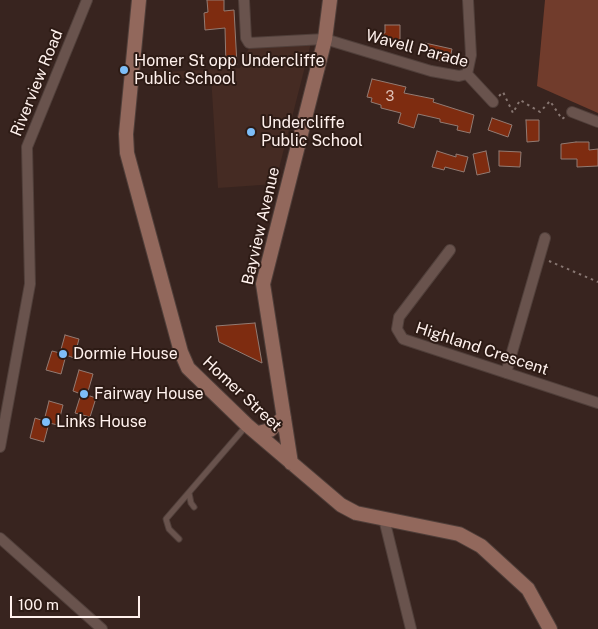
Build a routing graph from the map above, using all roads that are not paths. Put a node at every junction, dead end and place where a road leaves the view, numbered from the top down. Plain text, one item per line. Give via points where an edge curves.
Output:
1 (87, 0) edge
2 (139, 0) edge
3 (244, 0) edge
4 (330, 0) edge
5 (468, 0) edge
6 (325, 39) junction
7 (467, 74) junction
8 (493, 102) road end
9 (572, 112) road end
10 (598, 122) edge
11 (545, 238) dead end
12 (450, 250) dead end
13 (506, 373) junction
14 (598, 403) edge
15 (284, 417) junction
16 (253, 429) junction
17 (0, 447) edge
18 (291, 463) junction
19 (189, 492) junction
20 (194, 507) dead end
21 (384, 519) junction
22 (0, 538) edge
23 (179, 539) dead end
24 (102, 629) edge
25 (411, 629) edge
26 (550, 629) edge

1 - 17 street, Riverview Road via 27,147 30,284
2 - 16 main road, Homer Street via 126,134 129,169 184,361 194,376
3 - 6 street, Wavell Parade via 246,41
4 - 6 main road, Bayview Avenue
5 - 7 street via 471,55
6 - 7 street, Wavell Parade via 431,71 459,76
6 - 15 main road, Bayview Avenue via 263,284
7 - 8 street, Wavell Parade
9 - 10 street
11 - 13 street
12 - 13 street, Highland Crescent via 399,317 396,330 402,339
13 - 14 street, Highland Crescent
15 - 16 main road via 270,430
15 - 18 main road, Bayview Avenue
16 - 18 main road, Homer Street
16 - 19 lane
18 - 21 main road, Homer Street via 341,505 356,513
19 - 20 lane
19 - 23 lane via 166,519 169,529
21 - 25 street
21 - 26 main road, Homer Street via 459,534 473,540 522,583 533,596
22 - 24 street

